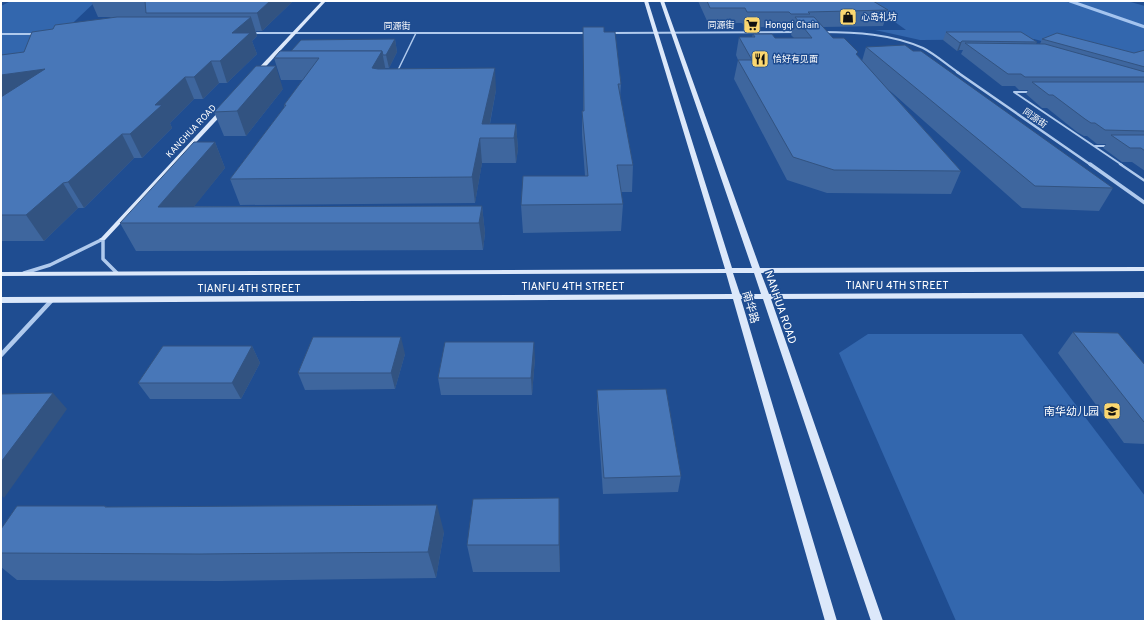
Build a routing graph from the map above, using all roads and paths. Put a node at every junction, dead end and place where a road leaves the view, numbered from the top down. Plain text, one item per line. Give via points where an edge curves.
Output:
1 (324, 1) edge
2 (646, 1) edge
3 (662, 1) edge
4 (656, 32) junction
5 (673, 32) junction
6 (803, 32) edge
7 (819, 32) edge
8 (246, 33) edge
9 (294, 33) junction
10 (416, 33) junction
11 (592, 33) edge
12 (608, 33) edge
13 (1, 34) edge
14 (41, 34) edge
15 (260, 70) junction
16 (268, 70) edge
17 (391, 70) edge
18 (249, 81) edge
19 (1037, 92) edge
20 (228, 105) edge
21 (1093, 146) junction
22 (1108, 146) dead end
23 (1138, 176) junction
24 (1145, 176) edge
25 (1145, 181) edge
26 (1145, 203) edge
27 (103, 239) junction
28 (1145, 269) edge
29 (729, 271) junction
30 (757, 271) junction
31 (1, 274) edge
32 (22, 274) junction
33 (117, 274) junction
34 (1145, 295) edge
35 (766, 296) junction
36 (736, 297) junction
37 (1, 300) edge
38 (52, 300) junction
39 (1, 355) edge
40 (831, 621) edge
41 (877, 621) edge

1 - 9 main road
2 - 4 main road, 南华路
3 - 5 main road, NANHUA ROAD
4 - 5 street, 同源街
4 - 12 street, 同源街
4 - 29 main road, 南华路
5 - 6 street, 同源街
5 - 30 main road, NANHUA ROAD
7 - 26 street, 同源街 via 872,34 908,42 924,49
8 - 9 street, 同源街
9 - 10 street, 同源街
9 - 15 main road
10 - 11 street, 同源街
10 - 17 lane via 399,70
13 - 14 street
15 - 16 lane
15 - 18 main road
19 - 21 lane via 1014,92
20 - 27 main road, KANGHUA ROAD
21 - 22 lane
21 - 23 lane
23 - 24 lane
23 - 25 lane
27 - 32 street via 50,265
27 - 33 street via 103,259
28 - 30 main road, TIANFU 4TH STREET
29 - 30 main road, TIANFU 4TH STREET
29 - 33 main road, TIANFU 4TH STREET
29 - 36 main road, 南华路
30 - 35 main road, NANHUA ROAD
31 - 32 main road, TIANFU 4TH STREET
32 - 33 main road, TIANFU 4TH STREET
34 - 35 main road, TIANFU 4TH STREET
35 - 36 main road, TIANFU 4TH STREET
35 - 41 main road, NANHUA ROAD
36 - 38 main road, TIANFU 4TH STREET
36 - 40 main road, 南华路
37 - 38 main road, TIANFU 4TH STREET
38 - 39 street

